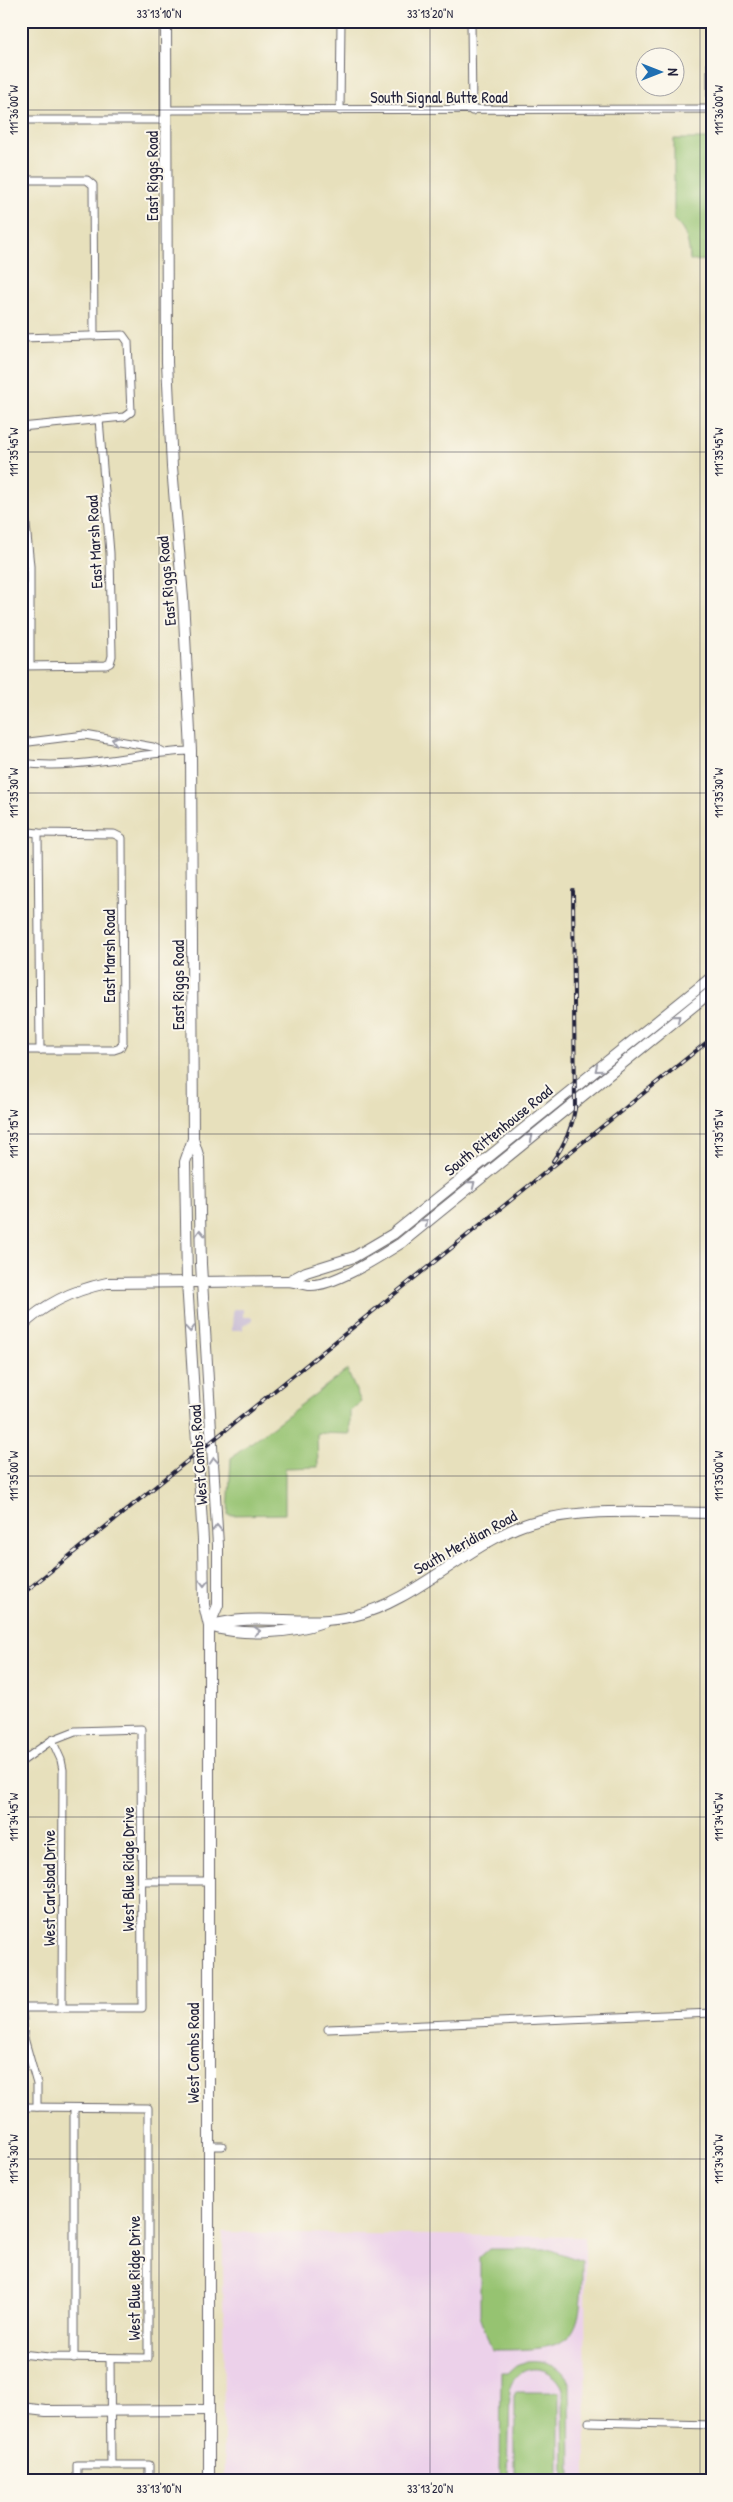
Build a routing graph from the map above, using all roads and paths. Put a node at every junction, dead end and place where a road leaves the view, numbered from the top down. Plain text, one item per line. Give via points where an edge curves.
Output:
1 (166, 21) edge
2 (341, 21) edge
3 (471, 21) edge
4 (711, 21) edge
5 (711, 109) edge
6 (340, 111) junction
7 (472, 111) junction
8 (166, 115) junction
9 (21, 120) edge
10 (21, 180) edge
11 (94, 336) junction
12 (21, 338) edge
13 (99, 419) junction
14 (21, 427) edge
15 (21, 474) edge
16 (21, 666) edge
17 (30, 666) junction
18 (21, 743) edge
19 (162, 751) junction
20 (191, 751) junction
21 (21, 763) edge
22 (21, 831) edge
23 (38, 833) junction
24 (712, 977) edge
25 (712, 991) edge
26 (21, 1050) edge
27 (40, 1050) junction
28 (193, 1139) junction
29 (399, 1229) junction
30 (354, 1257) junction
31 (364, 1266) junction
32 (187, 1281) junction
33 (202, 1281) junction
34 (289, 1281) junction
35 (322, 1282) junction
36 (21, 1327) edge
37 (712, 1513) edge
38 (209, 1626) junction
39 (52, 1740) junction
40 (21, 1762) edge
41 (142, 1881) junction
42 (208, 1881) junction
43 (22, 2008) edge
44 (62, 2008) junction
45 (712, 2013) edge
46 (328, 2029) dead end
47 (21, 2107) edge
48 (37, 2107) junction
49 (74, 2108) junction
50 (208, 2146) junction
51 (222, 2146) dead end
52 (21, 2354) edge
53 (74, 2358) junction
54 (110, 2358) junction
55 (21, 2408) edge
56 (111, 2410) junction
57 (210, 2410) junction
58 (589, 2422) dead end
59 (712, 2425) edge
60 (111, 2465) junction
61 (77, 2481) edge
62 (149, 2481) edge
63 (209, 2481) edge

1 - 8 main road, East Riggs Road
2 - 6 street
3 - 7 street
4 - 5 street
5 - 7 street, South Signal Butte Road
6 - 7 street, South Signal Butte Road
6 - 8 street, South Signal Butte Road
8 - 9 street, South Signal Butte Road
8 - 20 main road, East Riggs Road via 167,362
10 - 11 street via 91,182 94,190
11 - 12 street
11 - 13 street via 123,335 126,338 131,412 129,415
13 - 14 street
13 - 17 street, East Marsh Road via 110,565 112,656 106,665
15 - 17 street via 30,566
16 - 17 street
19 -> 18 street via 85,735
19 - 20 street
19 - 21 street via 70,765
20 - 28 main road, East Riggs Road
22 - 23 street
23 - 27 street
23 - 27 street, East Marsh Road via 120,836 122,842 122,1046 114,1050
24 -> 29 main road, South Rittenhouse Road
31 -> 25 main road, South Rittenhouse Road via 400,1242
26 - 27 street
28 - 32 main road, East Riggs Road via 185,1162
33 -> 28 main road, East Riggs Road via 199,1158
29 - 30 main road, South Rittenhouse Road
29 - 31 main road via 396,1239 370,1256
30 - 34 main road, South Rittenhouse Road via 306,1272
30 - 35 main road via 346,1266 327,1273
31 - 35 main road, South Rittenhouse Road
32 - 33 main road, South Rittenhouse Road
32 - 36 main road, South Rittenhouse Road via 119,1282 94,1286 52,1303
32 -> 38 main road, West Combs Road via 204,1605
33 - 34 main road, South Rittenhouse Road
38 -> 33 main road, West Combs Road via 218,1605 218,1545
34 - 35 main road, South Rittenhouse Road via 310,1285
37 - 38 main road, South Meridian Road via 585,1514 540,1519 503,1534 388,1603 353,1616 303,1629 229,1632
38 - 42 main road, West Combs Road
39 - 40 street
39 - 41 street, West Blue Ridge Drive via 75,1730 141,1729
39 - 44 street, West Carlsbad Drive via 63,1770
41 - 42 street
41 - 44 street, West Blue Ridge Drive via 142,2008
42 - 50 main road, West Combs Road
43 - 44 street
43 - 48 street via 24,2038 37,2084
45 - 46 street
47 - 48 street
48 - 49 street
49 - 53 street
49 - 54 street, West Blue Ridge Drive via 148,2108 148,2358
50 - 51 street
50 - 57 main road, West Combs Road
52 - 53 street
53 - 54 street
54 - 56 street, West Blue Ridge Drive
55 - 56 main road
56 - 57 main road
56 - 60 street, West Blue Ridge Drive
57 - 63 main road, West Combs Road
58 - 59 street
60 - 61 street via 76,2465
60 - 62 street via 149,2465

